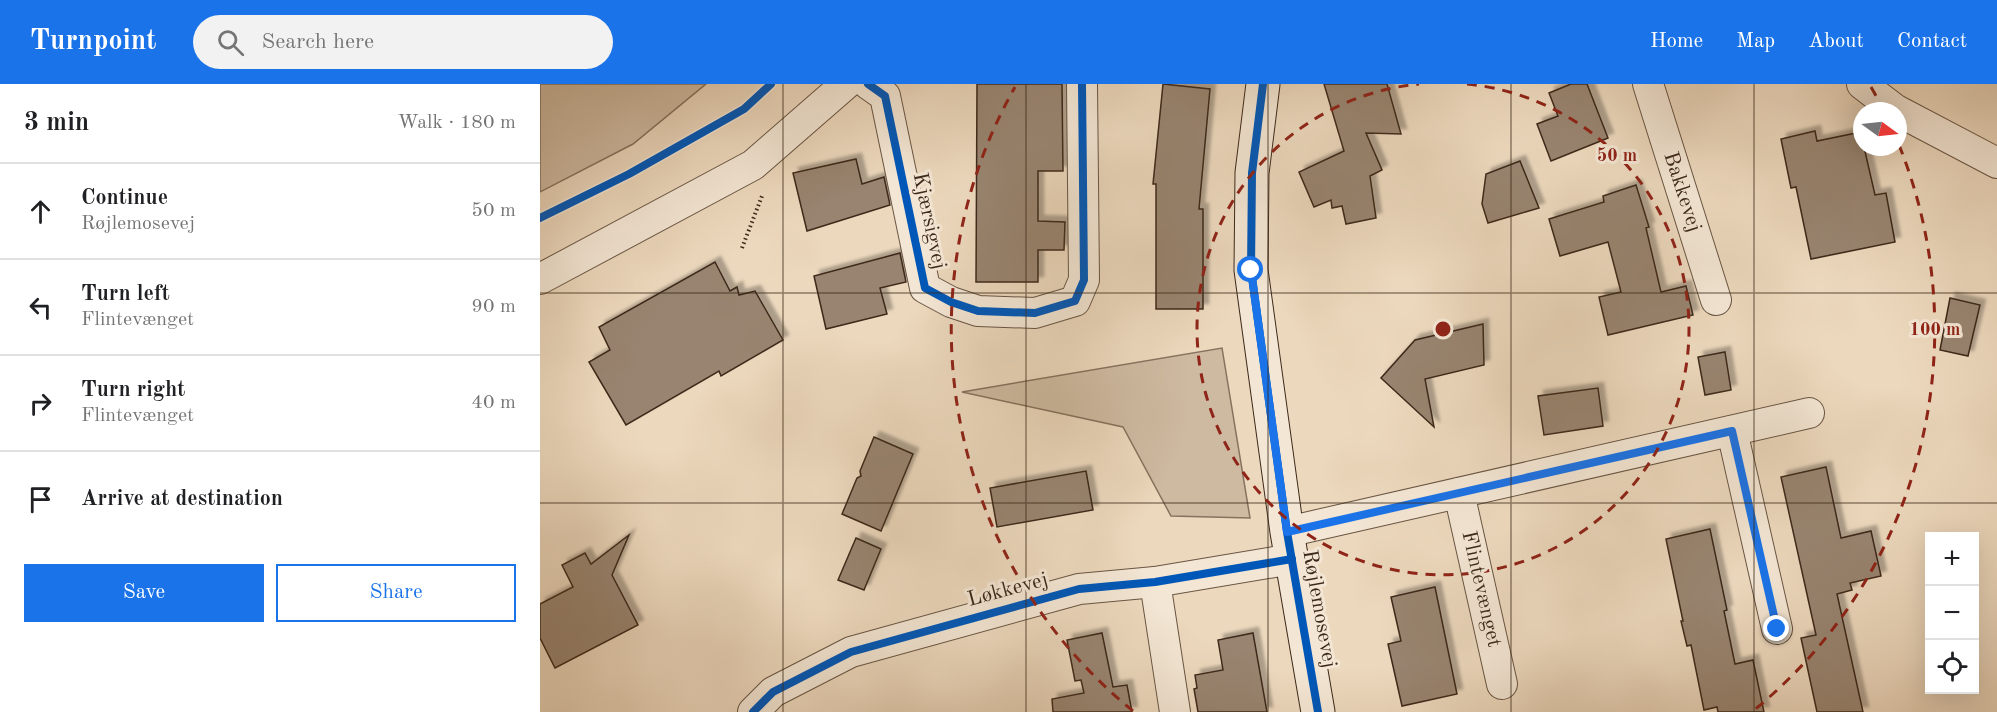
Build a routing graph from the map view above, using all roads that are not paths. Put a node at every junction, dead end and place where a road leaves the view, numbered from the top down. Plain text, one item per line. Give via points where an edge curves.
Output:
1 (846, 84) edge
2 (868, 84) edge
3 (1082, 84) edge
4 (1263, 84) edge
5 (1648, 84) edge
6 (1862, 84) edge
7 (1886, 102) edge
8 (1907, 116) edge
9 (1997, 163) edge
10 (540, 279) edge
11 (1716, 300) dead end
12 (1809, 413) dead end
13 (1732, 431) junction
14 (1459, 493) junction
15 (1289, 546) junction
16 (1155, 582) junction
17 (1777, 629) dead end
18 (1502, 684) dead end
19 (753, 712) edge
20 (1175, 712) edge
21 (1318, 712) edge

1 - 10 street via 753,165
2 - 3 street, Kjærsigvej via 885,96 925,288 978,311 1035,313 1075,302 1084,279
4 - 15 street, Røjlemosevej via 1252,173 1251,270
5 - 11 street, Bakkevej
6 - 7 street
8 - 9 street
12 - 13 street
13 - 14 street
13 - 17 street
14 - 15 street
14 - 18 street, Flintevænget
15 - 16 street, Løkkevej
15 - 21 street, Røjlemosevej
16 - 19 street, Løkkevej via 1079,589 851,652 773,693
16 - 20 street

